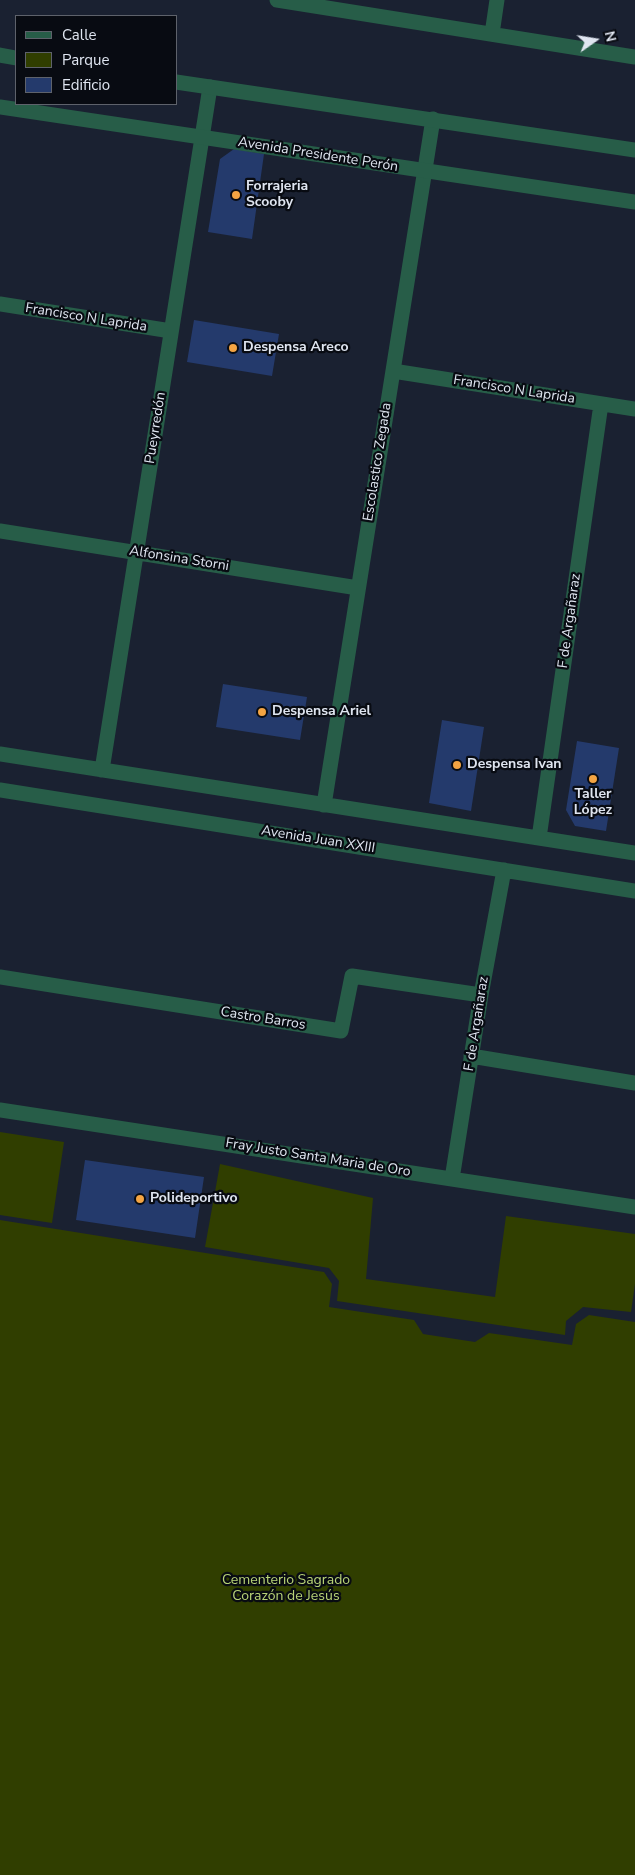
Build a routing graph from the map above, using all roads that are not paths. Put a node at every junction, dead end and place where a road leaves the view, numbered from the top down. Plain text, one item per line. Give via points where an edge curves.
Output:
1 (277, 0) edge
2 (497, 0) edge
3 (492, 34) junction
4 (0, 55) edge
5 (635, 56) edge
6 (15, 58) edge
7 (178, 82) edge
8 (210, 87) junction
9 (0, 107) edge
10 (433, 120) junction
11 (202, 137) junction
12 (635, 150) edge
13 (424, 171) junction
14 (635, 202) edge
15 (0, 304) edge
16 (171, 331) junction
17 (392, 371) junction
18 (601, 404) junction
19 (635, 409) edge
20 (0, 531) edge
21 (136, 552) junction
22 (358, 588) junction
23 (0, 754) edge
24 (102, 770) junction
25 (0, 790) edge
26 (324, 805) junction
27 (539, 838) junction
28 (635, 853) edge
29 (504, 870) junction
30 (635, 891) edge
31 (0, 977) edge
32 (481, 994) junction
33 (471, 1056) junction
34 (635, 1083) edge
35 (0, 1110) edge
36 (452, 1179) junction
37 (635, 1207) edge

1 - 3 street
2 - 3 street
3 - 5 street
4 - 6 street
7 - 8 street
8 - 10 street
8 - 11 street, Pueyrredón
9 - 11 street, Avenida Presidente Perón
10 - 12 street
10 - 13 street, Escolastico Zegada
11 - 13 street, Avenida Presidente Perón
11 - 16 street, Pueyrredón
13 - 14 street, Avenida Presidente Perón
13 - 17 street, Escolastico Zegada
15 - 16 street, Francisco N Laprida
16 - 21 street, Pueyrredón
17 - 18 street, Francisco N Laprida
17 - 22 street, Escolastico Zegada
18 - 19 street, Francisco N Laprida
18 - 27 street, F de Argañaraz
20 - 21 street, Alfonsina Storni
21 - 22 street, Alfonsina Storni
21 - 24 street, Pueyrredón
22 - 26 street, Escolastico Zegada
23 - 24 street
24 - 26 street
25 - 29 street, Avenida Juan XXIII
26 - 27 street
27 - 28 street
29 - 30 street, Avenida Juan XXIII
29 - 32 street, F de Argañaraz
31 - 32 street, Castro Barros via 341,1031 352,976
32 - 33 street, F de Argañaraz
33 - 34 street
33 - 36 street, F de Argañaraz
35 - 36 street, Fray Justo Santa Maria de Oro
36 - 37 street, Fray Justo Santa Maria de Oro

